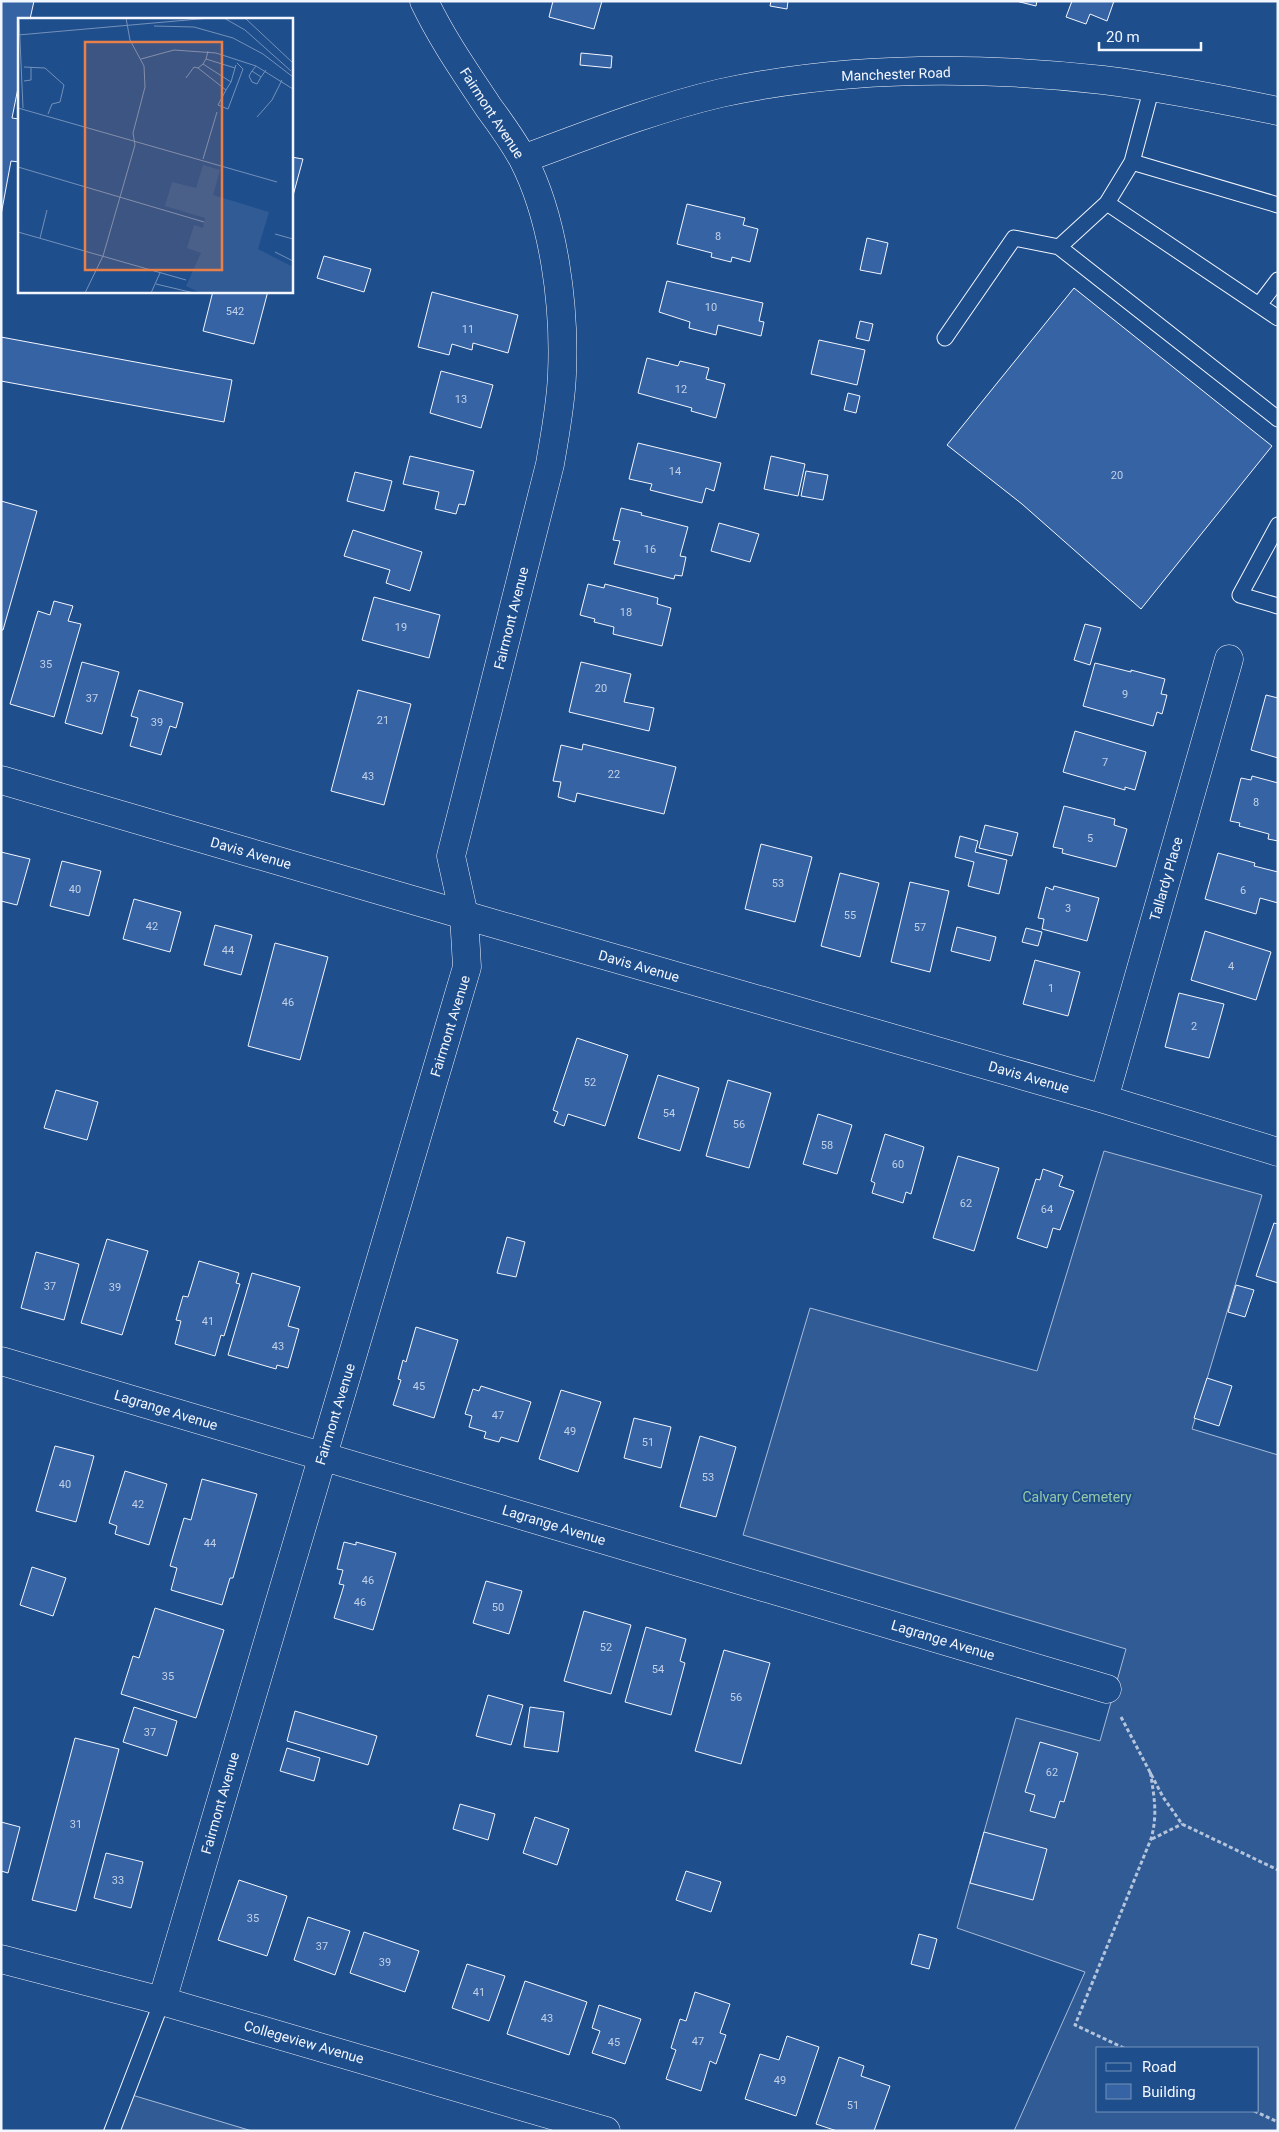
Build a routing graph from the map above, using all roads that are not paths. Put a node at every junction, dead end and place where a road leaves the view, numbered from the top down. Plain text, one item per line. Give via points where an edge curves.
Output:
1 (424, 1) edge
2 (1152, 87) junction
3 (1278, 112) edge
4 (523, 159) junction
5 (1132, 162) junction
6 (1106, 203) junction
7 (1278, 205) edge
8 (1058, 247) junction
9 (1278, 280) edge
10 (1259, 305) junction
11 (1278, 318) edge
12 (944, 338) dead end
13 (1278, 419) edge
14 (1278, 525) edge
15 (1278, 606) edge
16 (1229, 659) dead end
17 (1, 780) edge
18 (464, 916) junction
19 (1104, 1099) junction
20 (1278, 1152) edge
21 (1, 1361) edge
22 (322, 1456) junction
23 (1107, 1689) road end
24 (1, 1959) edge
25 (162, 2001) junction
26 (112, 2131) edge
27 (606, 2131) edge

1 - 4 street, Fairmont Avenue via 450,50
2 - 3 street, Manchester Road
2 - 4 street, Manchester Road via 1103,80 991,73 898,72 771,83 670,107
2 - 5 lane
4 - 18 street, Fairmont Avenue via 538,197 552,252 562,328 562,373 550,464 451,856
5 - 6 lane
5 - 7 lane
6 - 8 lane
6 - 10 lane
8 - 12 lane via 1014,238
8 - 13 lane
9 - 10 lane
10 - 11 lane
14 - 15 lane via 1240,595
16 - 19 street, Tallardy Place
17 - 18 street, Davis Avenue
18 - 19 street, Davis Avenue
18 - 22 street, Fairmont Avenue via 468,967
19 - 20 street, Davis Avenue
21 - 22 street, Lagrange Avenue
22 - 23 street, Lagrange Avenue
22 - 25 street, Fairmont Avenue
24 - 25 street, Collegeview Avenue
25 - 26 lane
25 - 27 street, Collegeview Avenue

